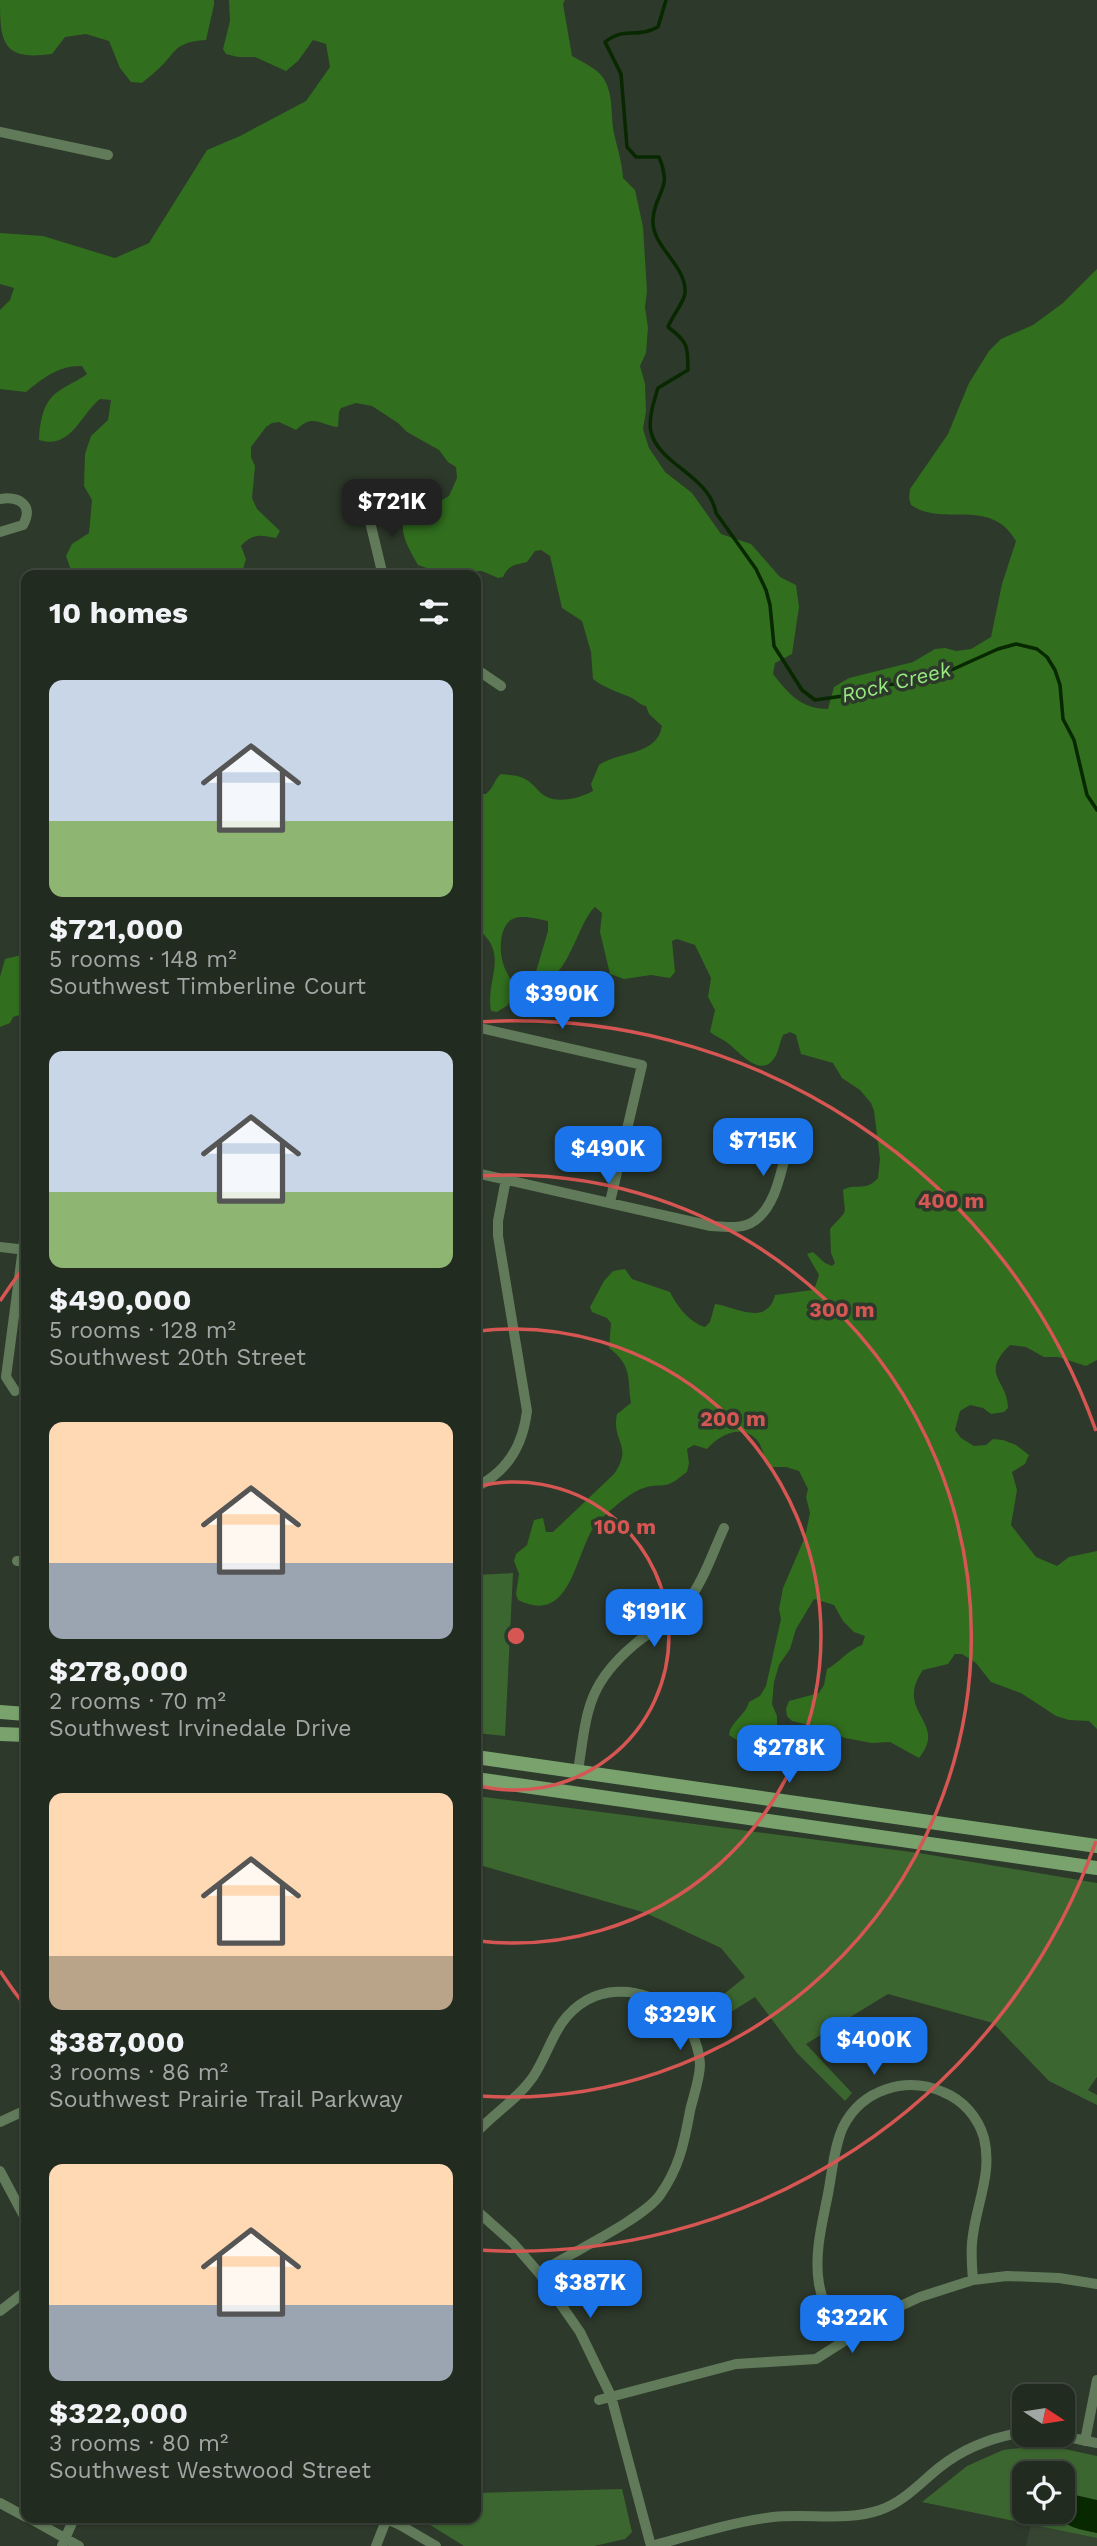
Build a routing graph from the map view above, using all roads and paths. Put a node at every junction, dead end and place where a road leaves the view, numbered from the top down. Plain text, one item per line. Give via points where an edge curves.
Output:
1 (0, 132) edge
2 (108, 155) dead end
3 (0, 499) edge
4 (368, 509) dead end
5 (0, 532) edge
6 (382, 570) edge
7 (481, 672) edge
8 (501, 686) dead end
9 (481, 1028) edge
10 (790, 1137) dead end
11 (481, 1174) edge
12 (506, 1180) junction
13 (610, 1202) junction
14 (0, 1247) edge
15 (21, 1250) edge
16 (21, 1271) edge
17 (15, 1391) dead end
18 (481, 1484) edge
19 (724, 1528) dead end
20 (0, 1712) edge
21 (21, 1714) edge
22 (0, 1734) edge
23 (21, 1735) edge
24 (481, 1758) edge
25 (578, 1771) junction
26 (481, 1780) edge
27 (790, 1802) junction
28 (787, 1824) junction
29 (1097, 1846) edge
30 (1097, 1868) edge
31 (21, 2112) edge
32 (0, 2122) edge
33 (481, 2128) edge
34 (0, 2171) edge
35 (21, 2211) edge
36 (481, 2214) edge
37 (539, 2273) junction
38 (973, 2280) junction
39 (1097, 2284) edge
40 (21, 2295) edge
41 (0, 2311) edge
42 (845, 2342) junction
43 (1097, 2380) edge
44 (611, 2396) junction
45 (600, 2400) dead end
46 (1012, 2434) edge
47 (1075, 2439) edge
48 (1085, 2441) junction
49 (1097, 2443) edge
50 (0, 2503) edge
51 (21, 2514) edge
52 (37, 2523) edge
53 (72, 2523) edge
54 (385, 2523) edge
55 (393, 2523) edge
56 (64, 2542) edge
57 (79, 2546) edge
58 (376, 2546) edge
59 (436, 2546) edge
60 (651, 2546) edge

1 - 2 street
3 - 5 street via 23,502 27,517 23,525
4 - 6 street
7 - 8 street
9 - 13 street via 642,1065
10 - 13 street via 770,1201 751,1223 711,1226
11 - 12 street
12 - 13 street
12 - 18 street via 498,1236 527,1412 514,1453
14 - 15 street
16 - 17 street via 6,1377
19 - 25 street via 685,1605 673,1619 635,1643 596,1688 586,1713
20 - 21 main road
22 - 23 main road
24 - 25 main road
25 - 27 main road
26 - 28 main road
27 - 28 main road
27 - 29 main road
28 - 30 main road
31 - 32 street
33 - 37 street via 532,2079 557,2027 587,2000 604,1993 645,1995 664,2003 688,2026 700,2065 675,2173 657,2199 636,2216
34 - 35 street
36 - 37 street
37 - 44 street via 580,2332
38 - 39 street via 1007,2276
38 - 42 street via 896,2308
38 - 42 street via 972,2242 988,2159 981,2129 960,2101 933,2088 917,2085 883,2090 859,2106 843,2126 821,2229 819,2283 832,2322
40 - 41 street
42 - 44 street via 816,2359 736,2364
43 - 48 street
44 - 45 street
44 - 60 street
46 - 60 street via 971,2446 881,2510 853,2517 806,2515 747,2521
47 - 48 street
48 - 49 street
50 - 51 street
52 - 56 street
53 - 56 street
54 - 58 street
55 - 59 street
56 - 57 street

